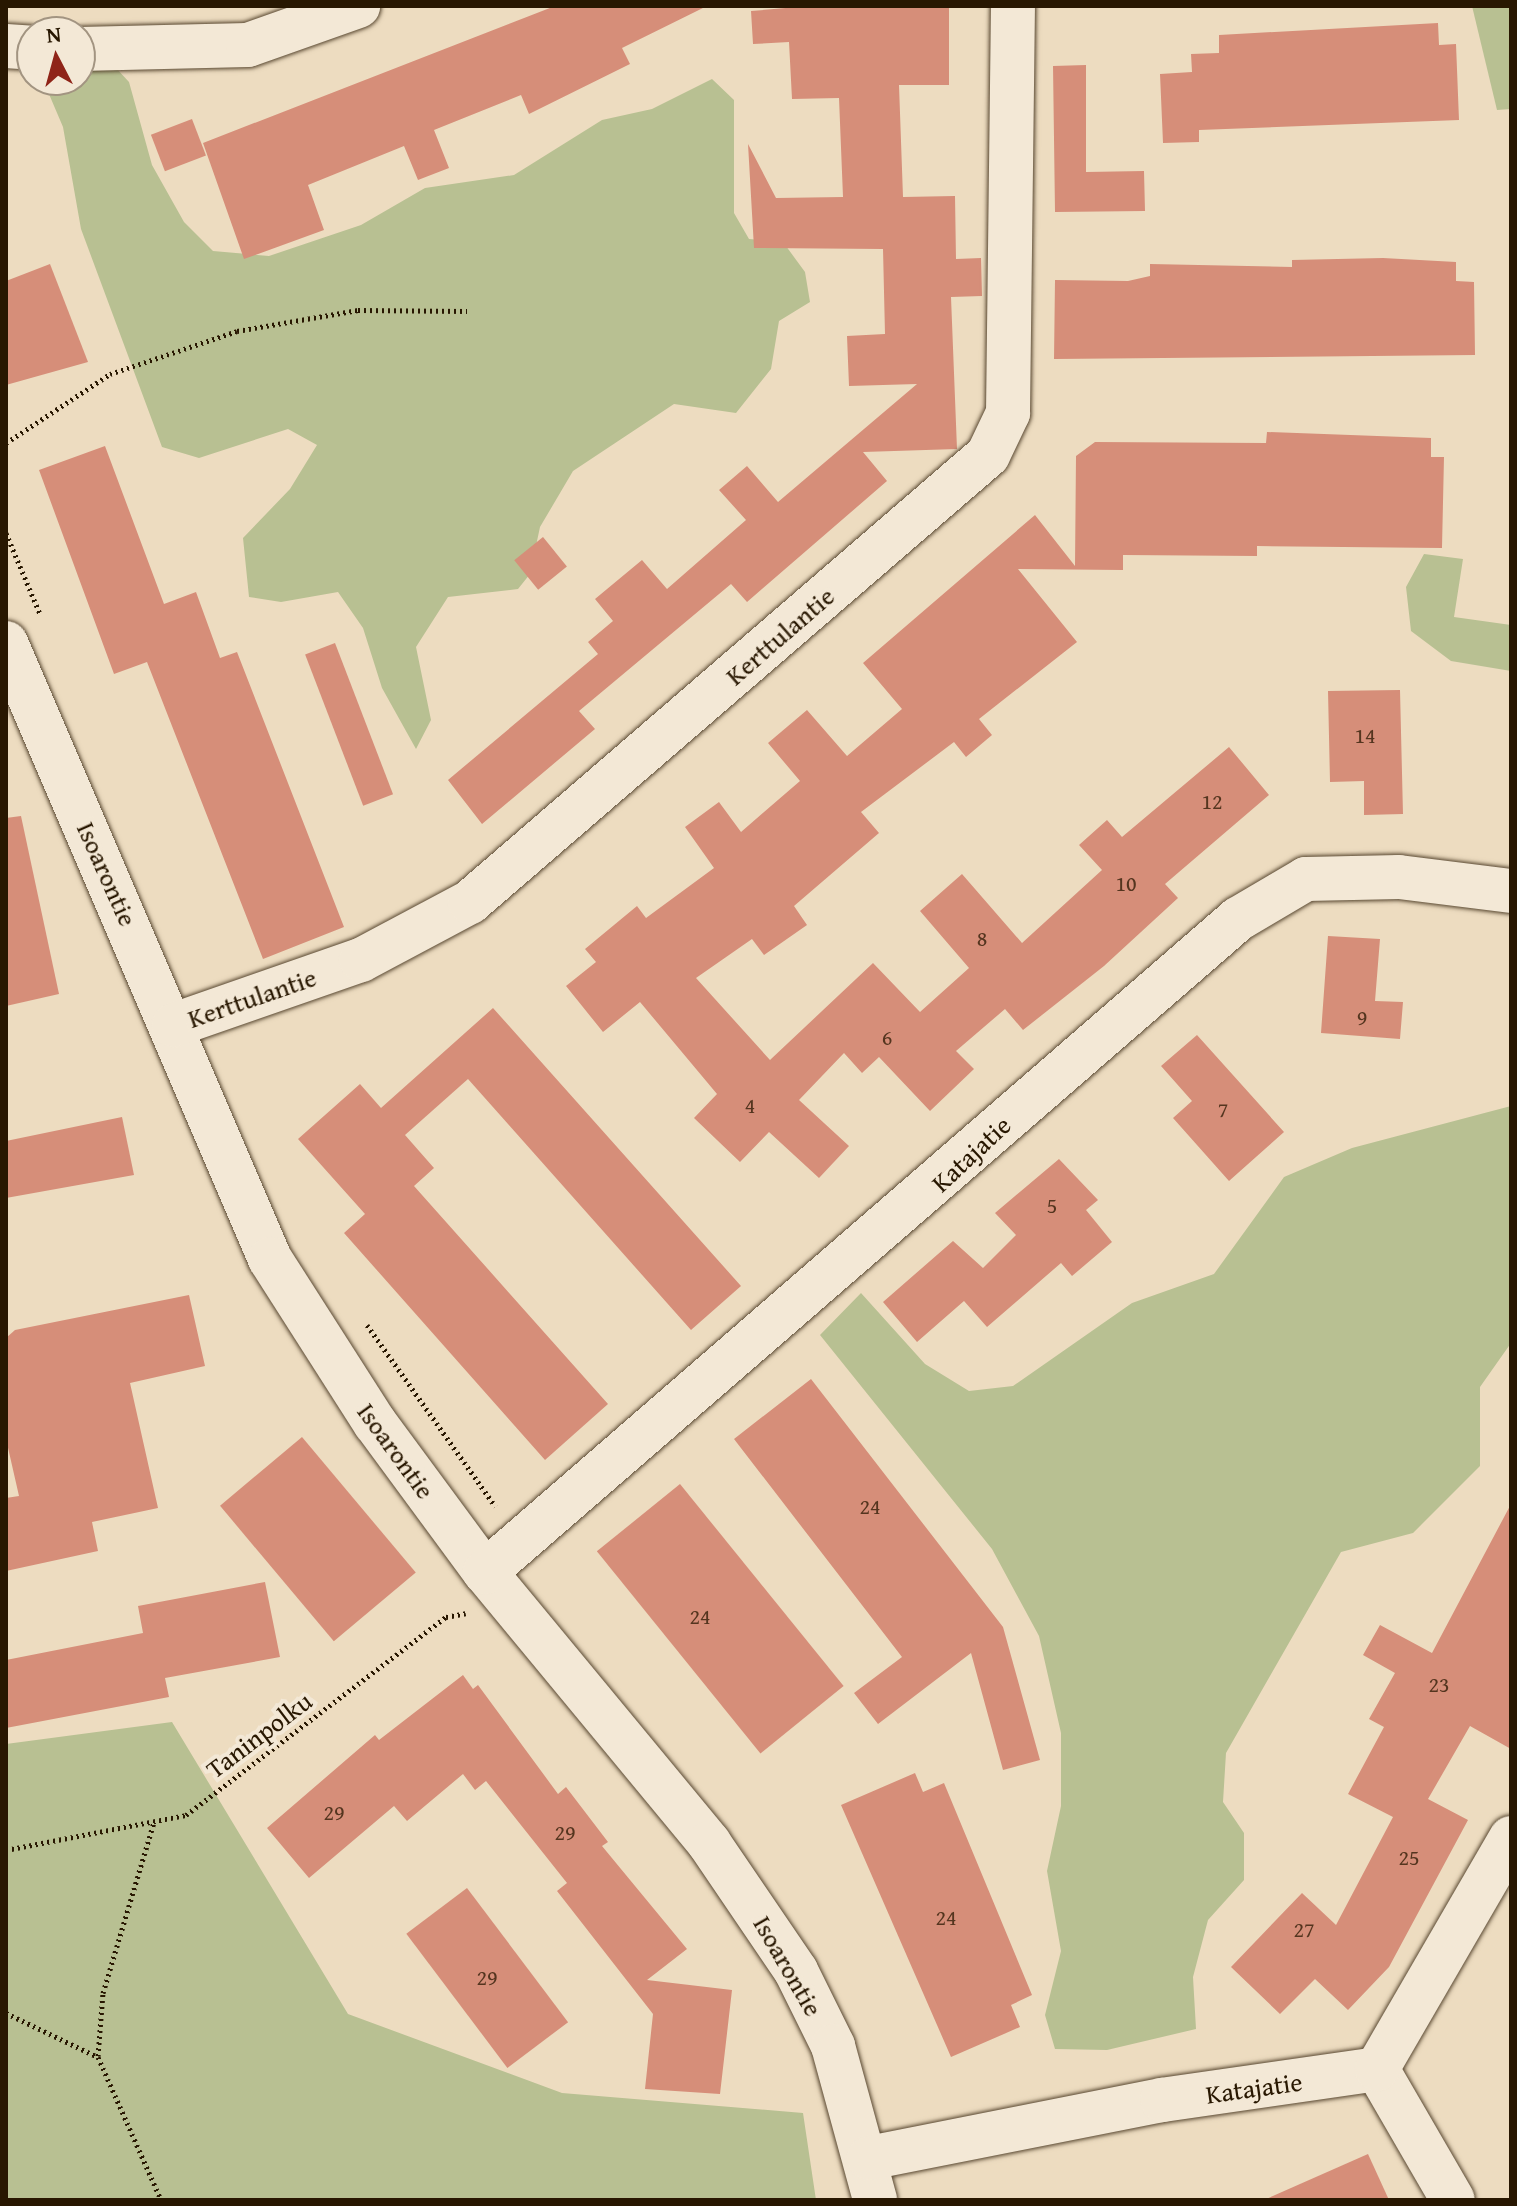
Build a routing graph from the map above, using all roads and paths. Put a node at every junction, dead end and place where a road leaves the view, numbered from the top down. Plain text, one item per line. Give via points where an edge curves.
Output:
1 (358, 6) edge
2 (1013, 6) edge
3 (96, 49) edge
4 (467, 311) dead end
5 (6, 443) edge
6 (6, 533) edge
7 (42, 620) dead end
8 (6, 643) edge
9 (1511, 891) edge
10 (174, 1025) junction
11 (358, 1312) dead end
12 (520, 1541) junction
13 (485, 1572) junction
14 (515, 1605) junction
15 (154, 1821) junction
16 (1511, 1838) edge
17 (6, 1850) edge
18 (6, 2013) edge
19 (98, 2057) junction
20 (1377, 2069) junction
21 (872, 2179) edge
22 (161, 2200) edge
23 (189, 2200) edge
24 (266, 2200) edge
25 (1453, 2200) edge

1 - 3 street via 248,45
2 - 10 street, Kerttulantie via 1008,413 988,455 470,902 361,960
4 - 5 path via 358,310 237,331 110,374
6 - 7 path
8 - 10 street, Isoarontie
9 - 12 street, Katajatie via 1399,877 1306,879 1238,919
10 - 13 street, Isoarontie via 277,1272 313,1335
11 - 12 path
12 - 13 street, Katajatie
13 - 14 street, Isoarontie
14 - 15 path, Taninpolku via 446,1617 186,1815
14 - 21 street, Isoarontie via 709,1843 796,1971 833,2046
15 - 17 path, Taninpolku
15 - 19 path via 103,1993
16 - 20 street
18 - 19 path
19 - 22 path
20 - 21 street, Katajatie via 1162,2100
20 - 25 street
23 - 24 path

